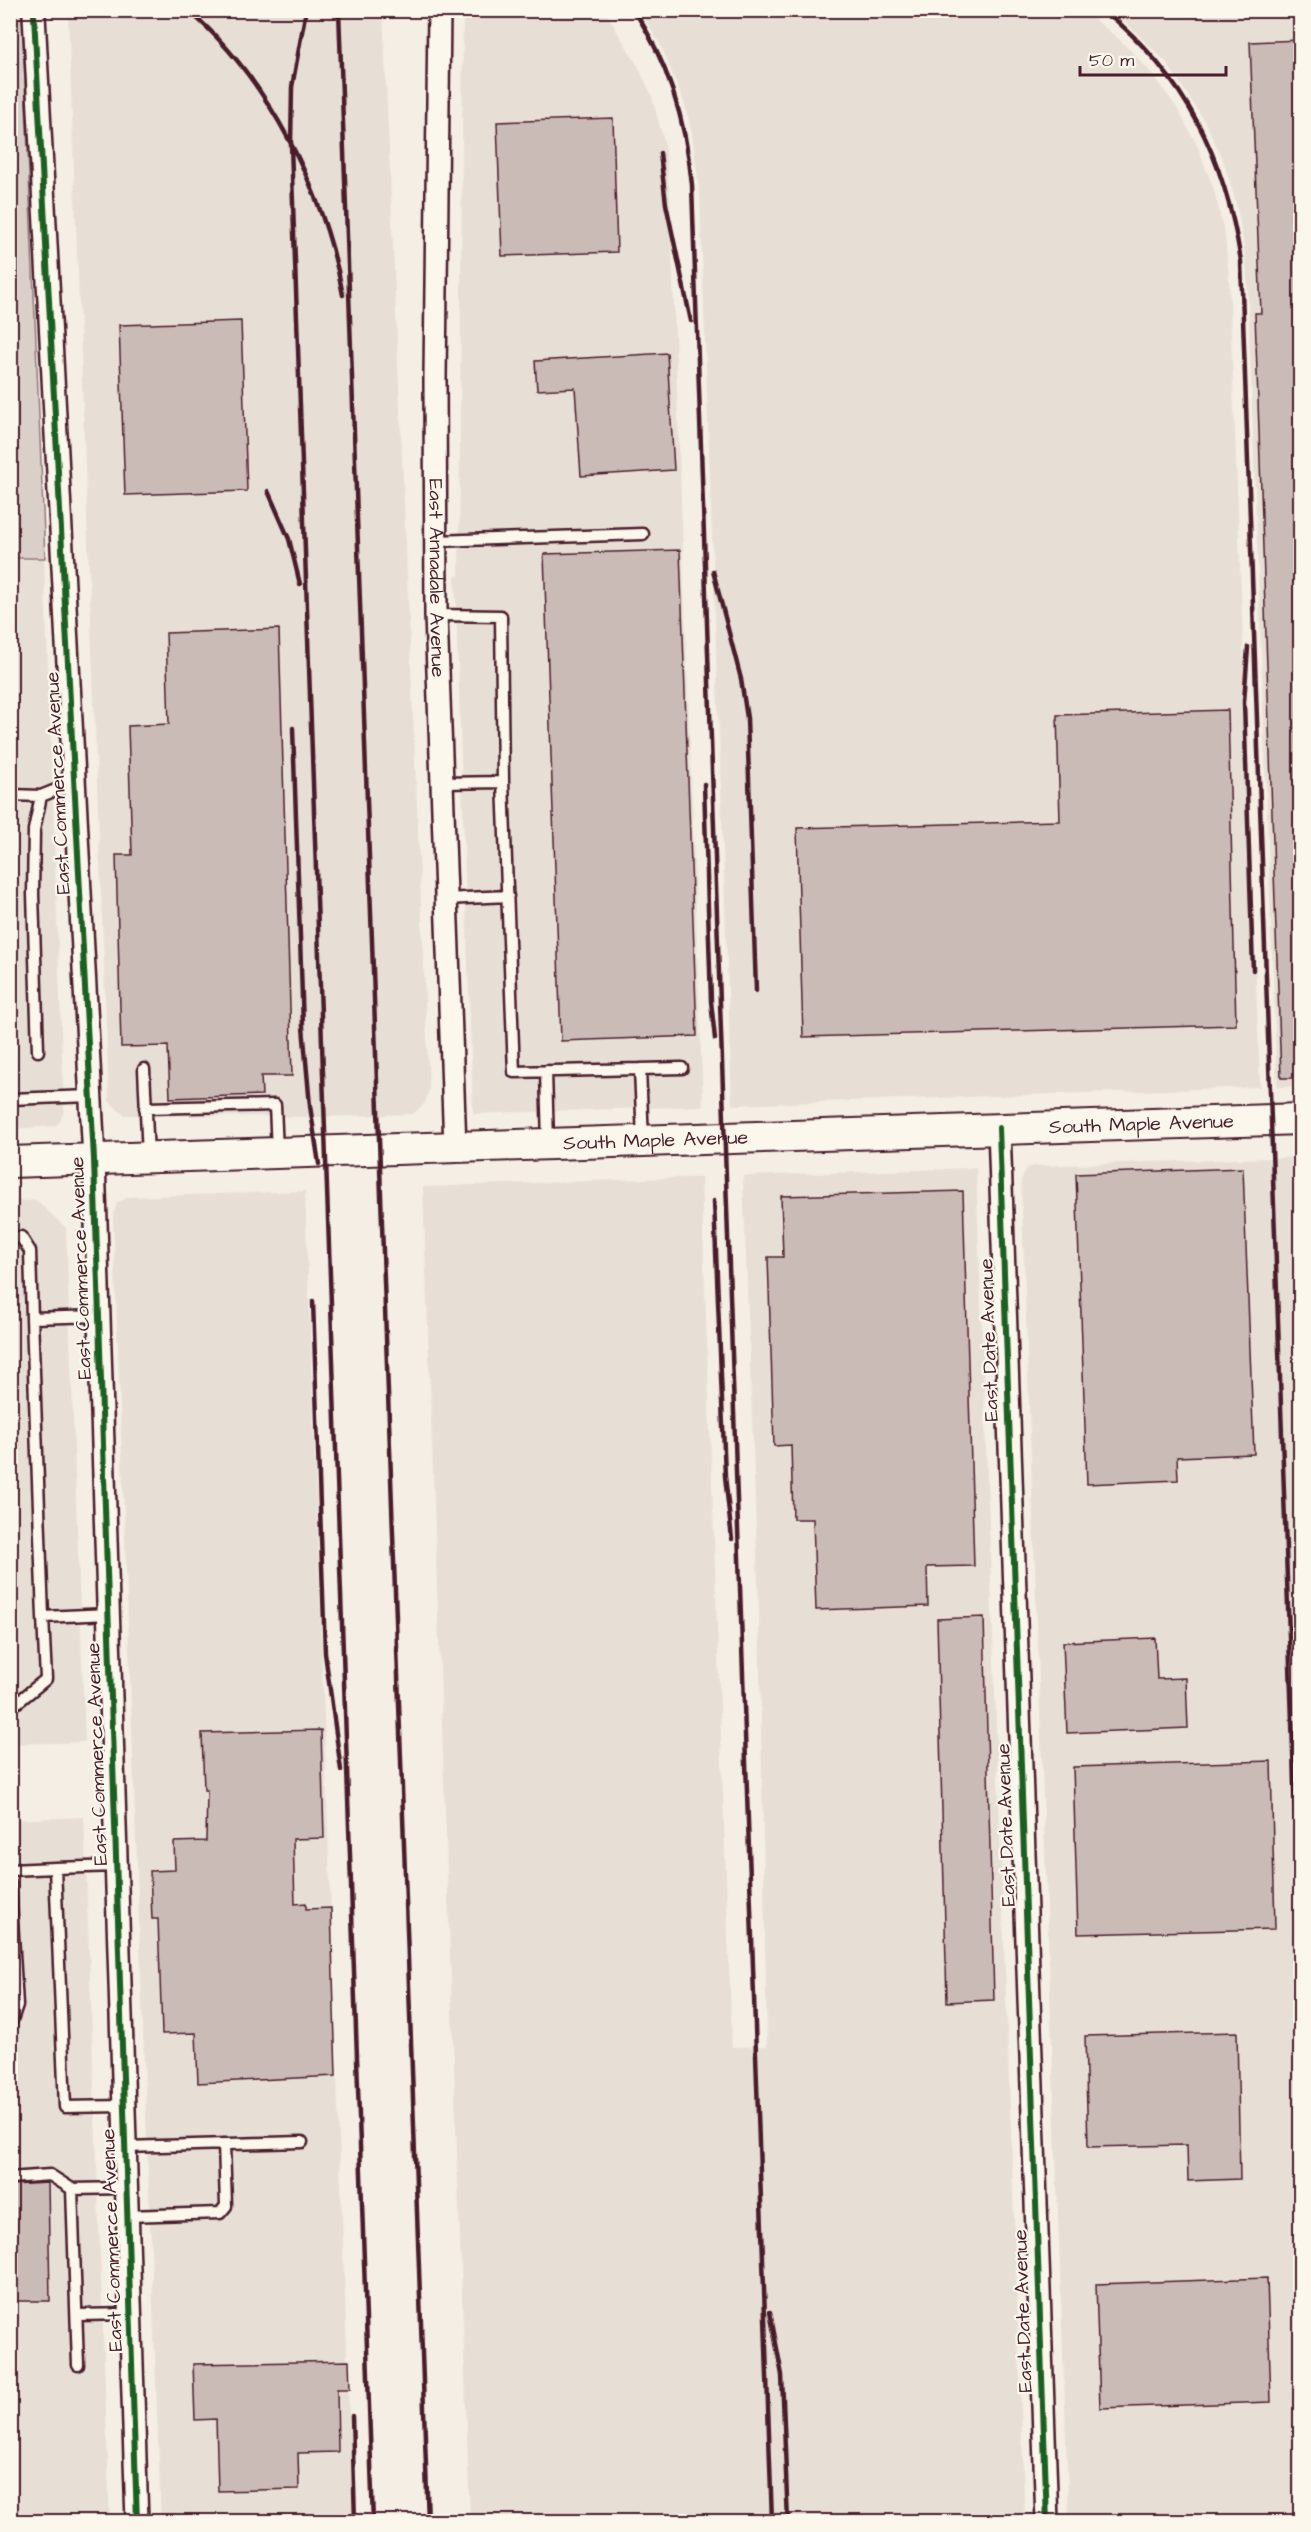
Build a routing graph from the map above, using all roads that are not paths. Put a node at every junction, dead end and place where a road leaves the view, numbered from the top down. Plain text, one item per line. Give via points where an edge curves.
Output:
1 (439, 10) edge
2 (34, 15) dead end
3 (643, 534) dead end
4 (435, 541) junction
5 (436, 615) junction
6 (502, 782) junction
7 (441, 783) junction
8 (75, 788) junction
9 (10, 795) edge
10 (41, 796) junction
11 (508, 896) junction
12 (445, 898) junction
13 (38, 1051) dead end
14 (682, 1068) dead end
15 (144, 1069) dead end
16 (640, 1069) junction
17 (546, 1071) junction
18 (91, 1096) junction
19 (10, 1099) edge
20 (145, 1108) junction
21 (1300, 1119) edge
22 (999, 1128) junction
23 (643, 1140) junction
24 (548, 1143) junction
25 (455, 1147) junction
26 (277, 1153) junction
27 (148, 1157) junction
28 (94, 1159) junction
29 (10, 1162) edge
30 (10, 1238) edge
31 (99, 1316) junction
32 (32, 1317) junction
33 (109, 1614) junction
34 (43, 1617) junction
35 (10, 1702) edge
36 (117, 1866) junction
37 (55, 1869) junction
38 (10, 1870) edge
39 (10, 1883) edge
40 (10, 2026) edge
41 (124, 2106) junction
42 (302, 2142) dead end
43 (224, 2144) junction
44 (125, 2147) junction
45 (10, 2178) edge
46 (127, 2188) junction
47 (72, 2189) junction
48 (128, 2216) junction
49 (131, 2314) junction
50 (77, 2315) junction
51 (78, 2365) dead end
52 (137, 2522) edge
53 (1047, 2522) edge

1 - 4 street, East Annadale Avenue
2 - 8 street, East Commerce Avenue
3 - 4 lane
4 - 5 street, East Annadale Avenue
5 - 6 lane via 501,616
5 - 7 street, East Annadale Avenue
6 - 7 lane
6 - 11 lane
7 - 12 street, East Annadale Avenue
8 - 10 lane
8 - 18 street, East Commerce Avenue
9 - 10 lane
10 - 13 lane via 33,862
11 - 12 lane
11 - 17 lane via 514,1072
12 - 25 street, East Annadale Avenue
14 - 16 lane
15 - 20 lane
16 - 17 lane
16 - 23 lane
17 - 24 lane
18 - 19 lane
18 - 28 street, East Commerce Avenue
20 - 26 lane via 275,1105
20 - 27 lane
21 - 22 street, South Maple Avenue
22 - 23 street, South Maple Avenue
22 - 53 street, East Date Avenue
23 - 24 street, South Maple Avenue
24 - 25 street, South Maple Avenue
25 - 26 street, South Maple Avenue
26 - 27 street, South Maple Avenue
27 - 28 street, South Maple Avenue
28 - 29 street, South Maple Avenue
28 - 31 street, East Commerce Avenue
30 - 32 lane via 21,1237 30,1251
31 - 32 lane
31 - 33 street, East Commerce Avenue
32 - 34 lane
33 - 34 lane
33 - 36 street, East Commerce Avenue
34 - 35 lane via 46,1679 18,1702
36 - 37 lane
36 - 41 street, East Commerce Avenue
37 - 38 lane
37 - 41 lane via 65,2108
39 - 40 lane via 17,2005
41 - 44 street, East Commerce Avenue
42 - 43 lane
43 - 44 lane
43 - 48 lane via 226,2206 220,2213
44 - 46 street, East Commerce Avenue
45 - 47 lane via 50,2175
46 - 47 lane
46 - 48 street, East Commerce Avenue
47 - 50 lane
48 - 49 street, East Commerce Avenue
49 - 50 lane
49 - 52 street, East Commerce Avenue
50 - 51 lane

